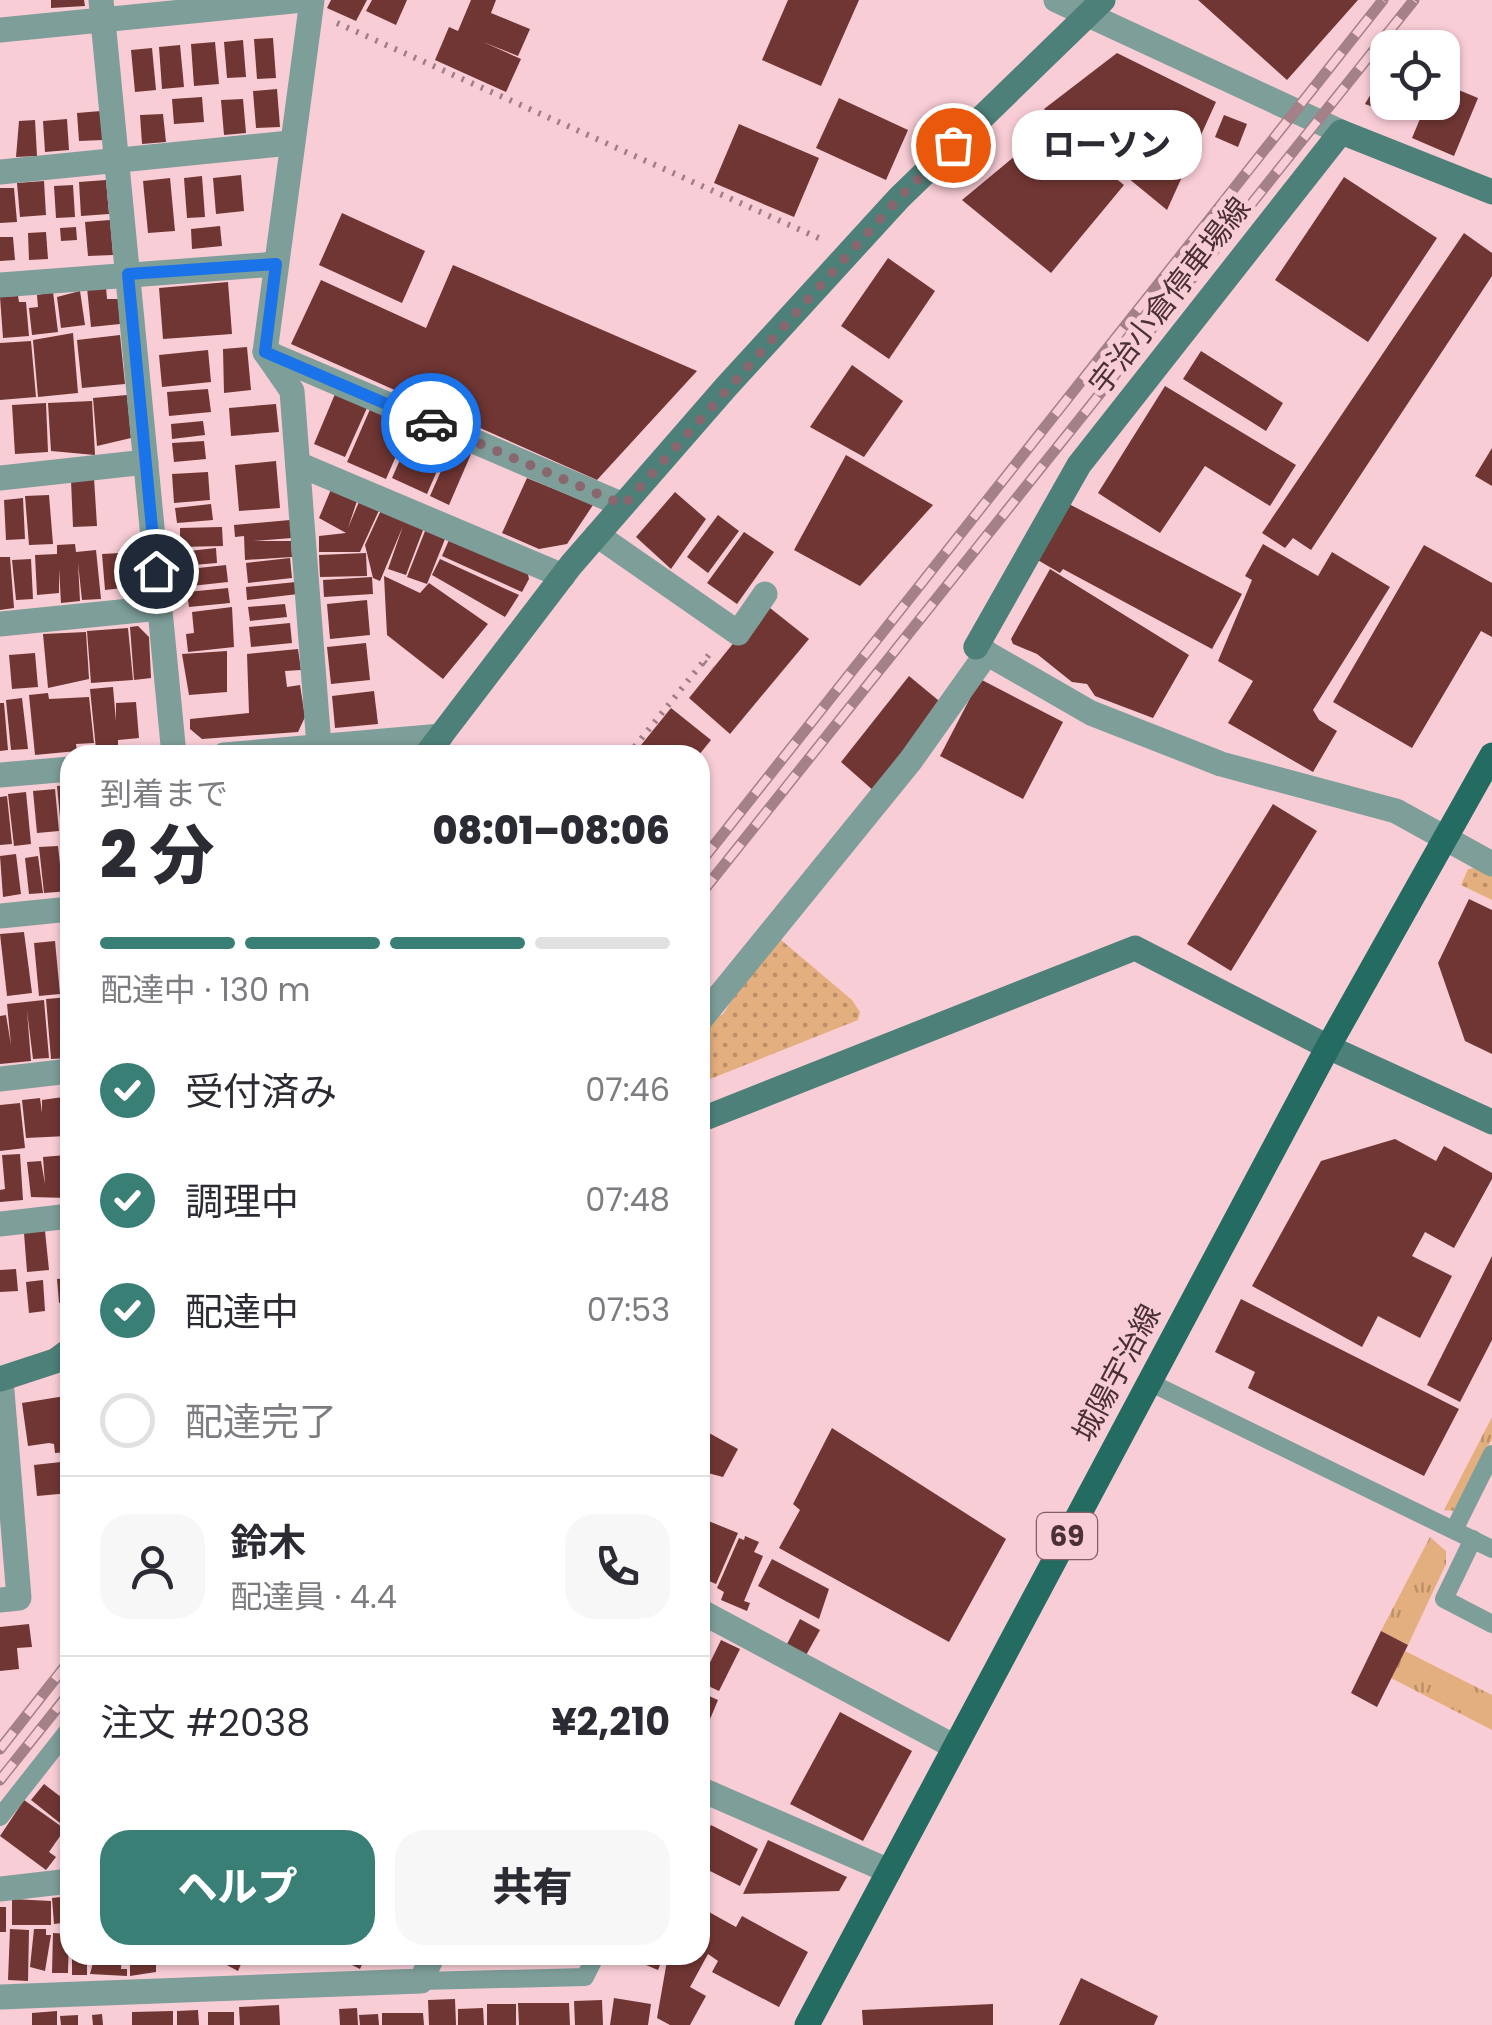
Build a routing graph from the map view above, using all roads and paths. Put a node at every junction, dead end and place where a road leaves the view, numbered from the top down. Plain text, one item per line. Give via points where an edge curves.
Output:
1 (1056, 0) edge
2 (310, 4) edge
3 (1094, 6) edge
4 (102, 10) edge
5 (0, 30) edge
6 (1340, 132) junction
7 (290, 143) junction
8 (117, 162) junction
9 (0, 172) edge
10 (1492, 192) edge
11 (850, 252) junction
12 (276, 264) junction
13 (128, 274) junction
14 (0, 285) edge
15 (265, 352) junction
16 (146, 462) junction
17 (298, 464) junction
18 (0, 478) edge
19 (624, 505) junction
20 (597, 535) junction
21 (562, 576) junction
22 (765, 594) dead end
23 (160, 608) junction
24 (0, 624) edge
25 (730, 627) junction
26 (982, 650) junction
27 (704, 662) junction
28 (713, 669) dead end
29 (173, 745) edge
30 (319, 745) edge
31 (433, 745) edge
32 (636, 745) edge
33 (1492, 754) edge
34 (60, 770) edge
35 (0, 775) edge
36 (1442, 841) junction
37 (1492, 864) edge
38 (60, 910) edge
39 (0, 916) edge
40 (710, 1008) edge
41 (1328, 1047) junction
42 (60, 1072) edge
43 (0, 1079) edge
44 (710, 1116) edge
45 (1492, 1122) edge
46 (60, 1217) edge
47 (0, 1224) edge
48 (60, 1357) edge
49 (1, 1379) edge
50 (1150, 1382) junction
51 (1492, 1454) edge
52 (1454, 1530) junction
53 (1473, 1539) junction
54 (1492, 1549) edge
55 (0, 1600) edge
56 (710, 1616) edge
57 (1492, 1624) edge
58 (60, 1741) edge
59 (955, 1747) junction
60 (710, 1793) edge
61 (0, 1817) edge
62 (889, 1871) junction
63 (60, 1882) edge
64 (0, 1889) edge
65 (428, 1965) edge
66 (591, 1965) edge
67 (421, 1981) junction
68 (0, 1997) edge
69 (807, 2025) edge

1 - 3 street
2 - 4 street
2 - 7 street
2 - 11 path
3 - 6 street
3 - 11 street
4 - 5 street
4 - 8 street
6 - 10 street
6 - 26 street, 宇治小倉停車場線 via 1079,466
7 - 8 street
7 - 12 street
8 - 9 street
8 - 13 street
11 - 19 street
12 - 13 street
12 - 15 street
13 - 14 street
13 - 16 street
15 - 17 street via 292,391
15 - 19 street
16 - 18 street
16 - 23 street
17 - 21 street
17 - 30 street
19 - 20 street
20 - 21 street
20 - 25 street
21 - 31 street
22 - 25 street via 738,633
23 - 24 street
23 - 29 street
25 - 27 path
26 - 36 street via 1090,712 1221,764 1396,811
26 - 40 street via 911,760
27 - 28 path
27 - 32 path
33 - 36 main road, 城陽宇治線 / 69
34 - 35 street
36 - 37 street
36 - 41 main road, 城陽宇治線 / 69
38 - 39 street
41 - 44 street via 1136,948
41 - 45 street
41 - 50 main road, 城陽宇治線 / 69
42 - 43 street
46 - 47 street
48 - 49 street
49 - 55 street via 19,1598
50 - 52 lane
50 - 59 main road, 城陽宇治線 / 69
51 - 52 lane
52 - 53 lane
53 - 54 lane
53 - 57 lane via 1444,1599
56 - 59 street
58 - 61 lane
59 - 62 main road, 城陽宇治線 / 69
60 - 62 street
62 - 69 main road, 城陽宇治線 / 69
63 - 64 street
65 - 67 street
66 - 67 lane via 585,1977
67 - 68 street

